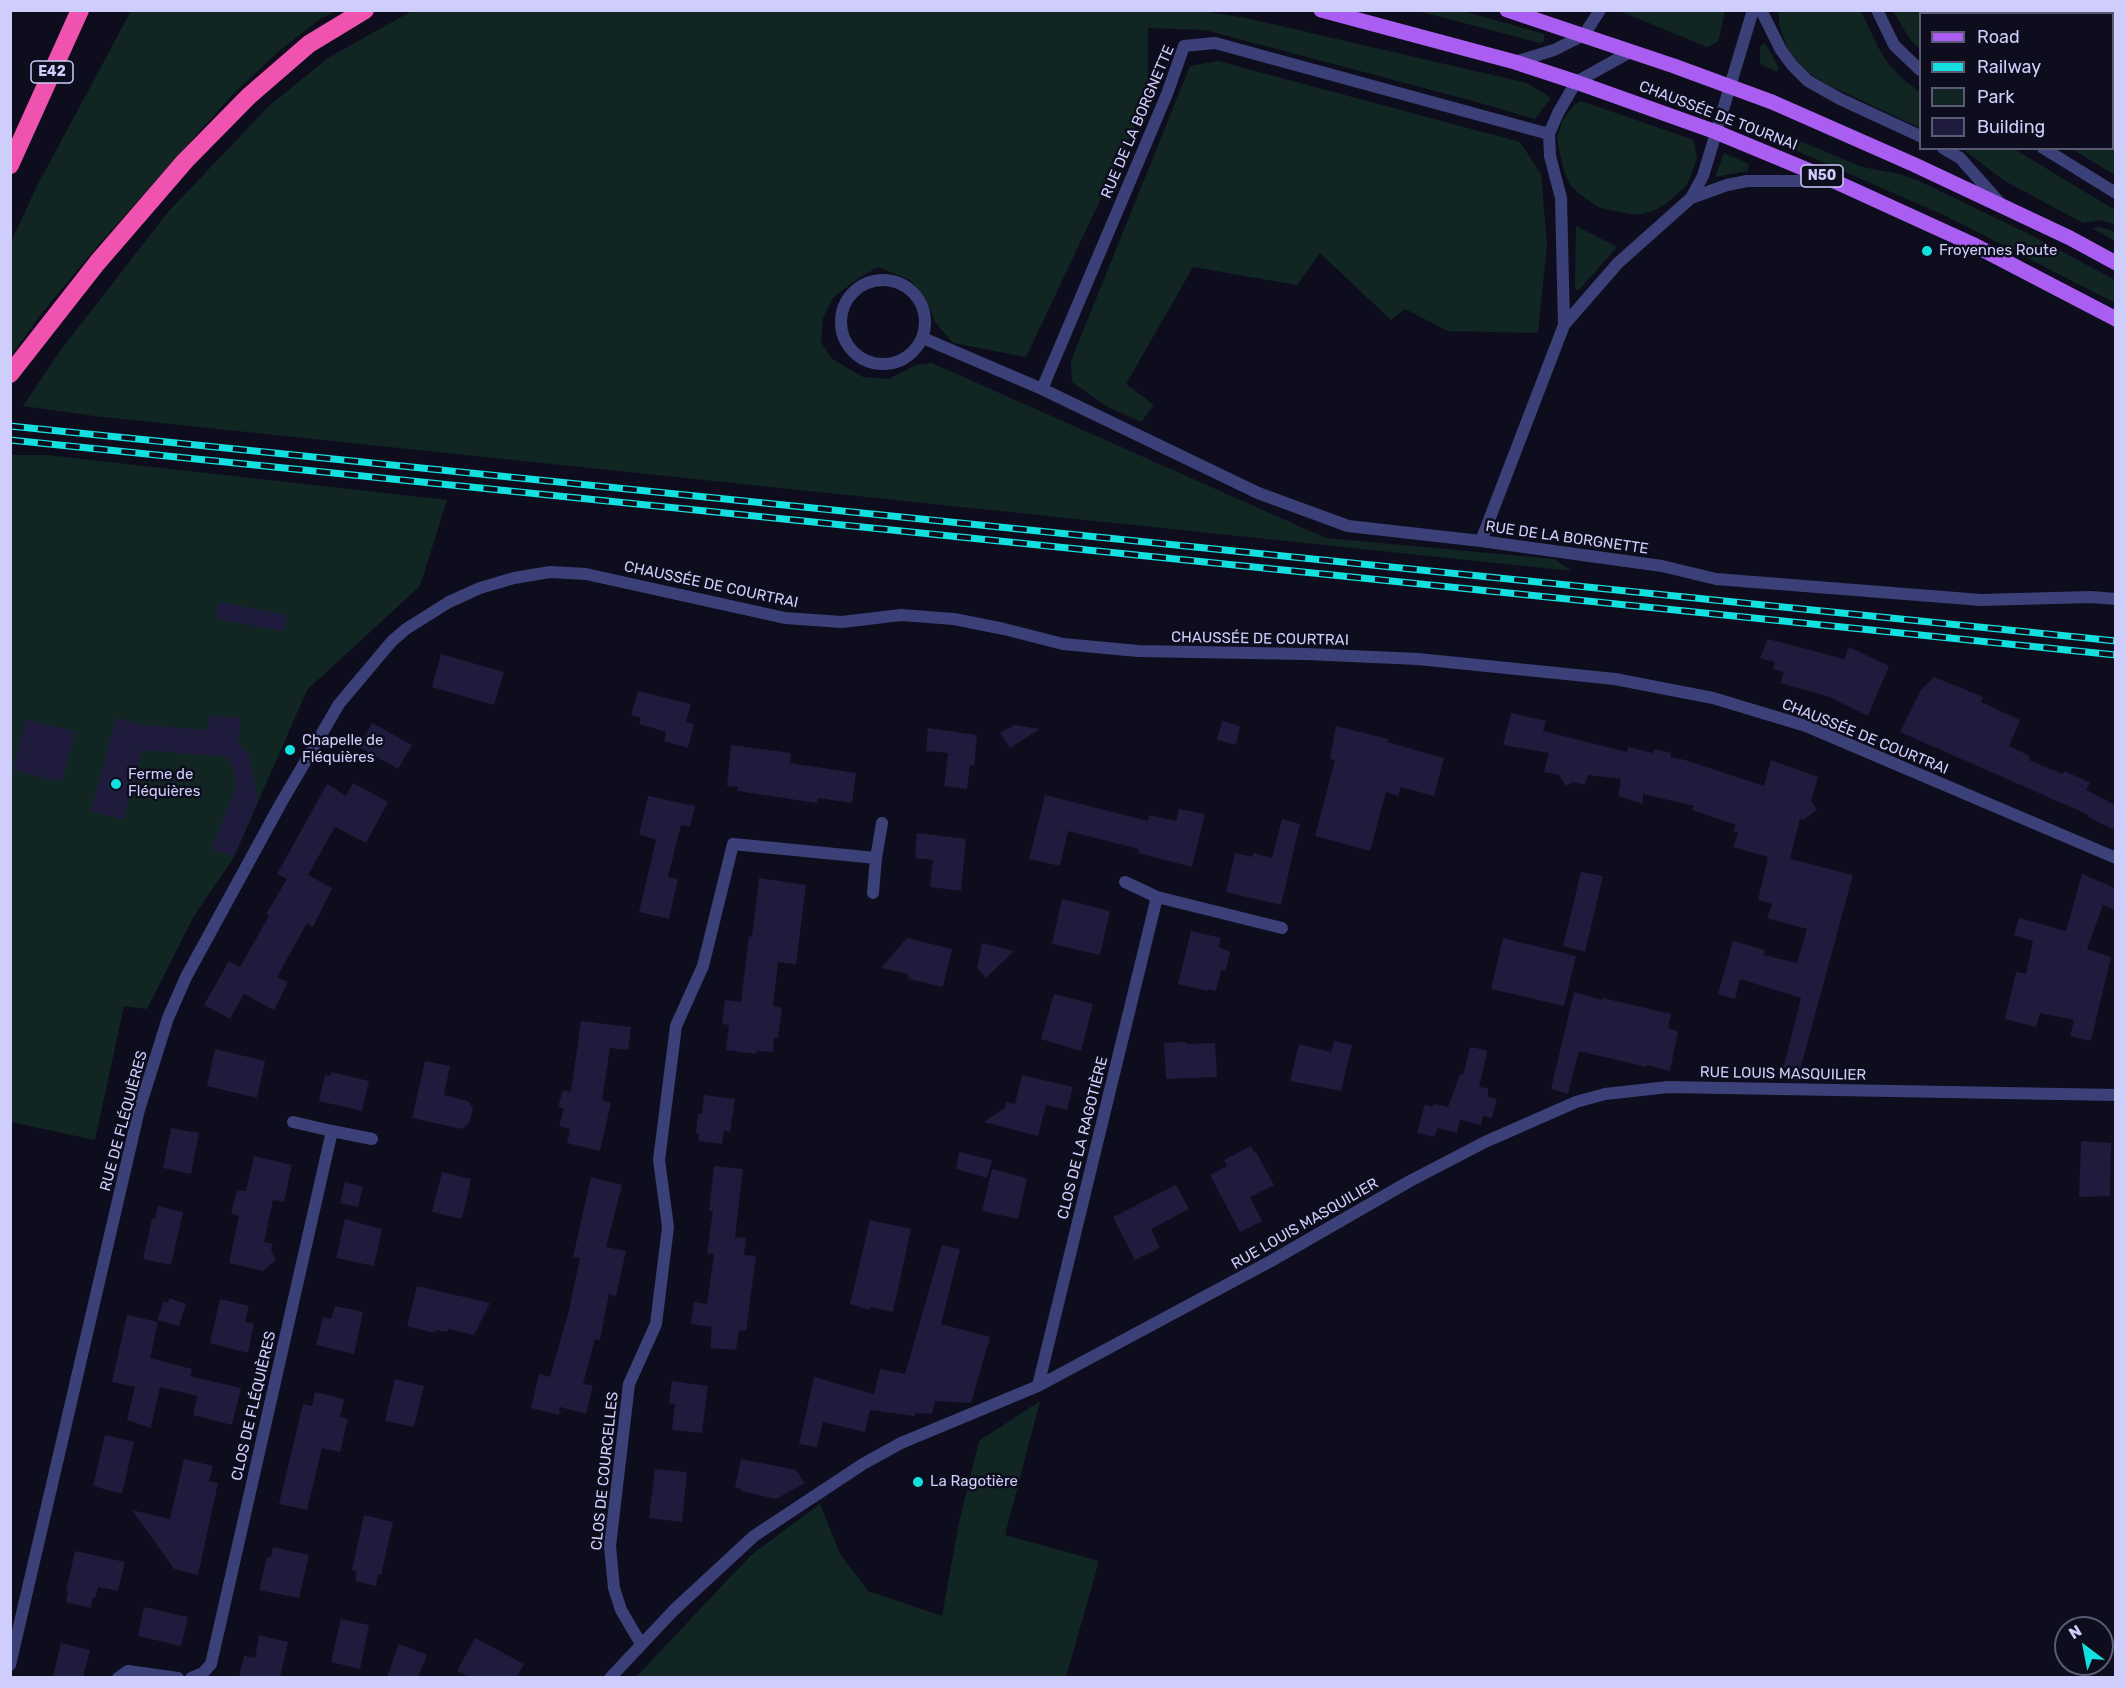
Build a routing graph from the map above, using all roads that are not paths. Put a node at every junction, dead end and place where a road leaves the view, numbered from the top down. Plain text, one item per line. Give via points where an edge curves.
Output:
1 (80, 10) edge
2 (365, 10) edge
3 (1322, 10) edge
4 (1507, 10) edge
5 (1600, 10) edge
6 (1753, 10) edge
7 (1761, 10) edge
8 (1877, 10) edge
9 (1584, 34) junction
10 (1632, 51) junction
11 (1515, 62) junction
12 (1919, 69) edge
13 (1576, 82) junction
14 (1730, 85) junction
15 (1716, 132) junction
16 (1549, 134) junction
17 (1919, 136) edge
18 (1946, 150) edge
19 (2046, 150) edge
20 (10, 165) edge
21 (1834, 181) junction
22 (2115, 193) edge
23 (1691, 198) junction
24 (2002, 206) junction
25 (2115, 263) edge
26 (2115, 319) edge
27 (1564, 325) junction
28 (923, 338) junction
29 (10, 374) edge
30 (1042, 389) junction
31 (1481, 541) junction
32 (2115, 600) edge
33 (395, 638) joint
34 (882, 823) dead end
35 (876, 858) junction
36 (2115, 858) edge
37 (1125, 882) dead end
38 (873, 893) dead end
39 (1157, 897) junction
40 (1282, 928) dead end
41 (2115, 1095) edge
42 (293, 1122) dead end
43 (332, 1131) junction
44 (372, 1139) dead end
45 (1038, 1386) junction
46 (641, 1644) junction
47 (10, 1665) edge
48 (118, 1677) edge
49 (178, 1677) edge
50 (191, 1677) edge
51 (610, 1677) edge

1 - 20 highway, E42
2 - 29 highway via 309,44 249,96 185,160
3 - 11 main road, CHAUSSÉE DE TOURNAI / N50
4 - 9 main road, CHAUSSÉE DE TOURNAI
5 - 9 street
6 - 14 street
7 - 17 street via 1781,50 1808,81
8 - 12 street via 1894,45
9 - 10 main road, CHAUSSÉE DE TOURNAI
9 - 11 street via 1554,50
10 - 13 street
10 - 14 main road, CHAUSSÉE DE TOURNAI
11 - 13 main road, CHAUSSÉE DE TOURNAI / N50
13 - 15 main road, CHAUSSÉE DE TOURNAI / N50
13 - 16 street
14 - 15 street
14 - 24 main road, CHAUSSÉE DE TOURNAI
15 - 21 main road, CHAUSSÉE DE TOURNAI / N50
15 - 23 street via 1709,161
16 - 27 street via 1550,156 1561,198
16 - 30 street, RUE DE LA BORGNETTE via 1215,43 1184,46
18 - 24 street via 1960,158
19 - 22 street
21 - 23 street via 1747,181
21 - 26 main road, CHAUSSÉE DE TOURNAI / N50 via 1972,244
23 - 27 street via 1618,263
24 - 25 main road, CHAUSSÉE DE TOURNAI
27 - 31 street
28 - 28 street via 922,307 902,284 885,280 869,283 855,291 845,304 843,334 853,351 867,361 882,364 902,360
28 - 30 street, RUE DE LA BORGNETTE
30 - 31 street, RUE DE LA BORGNETTE via 1257,493 1348,526
31 - 32 street, RUE DE LA BORGNETTE via 1662,566 1716,579 1981,600
33 - 36 street, CHAUSSÉE DE COURTRAI via 429,614 480,588 550,572 586,574 785,618 842,622 911,615 954,619 1063,644 1138,651 1418,659 1616,679 1713,698 1806,726
33 - 47 street, RUE DE FLÉQUIÈRES via 327,723 186,977 168,1018 139,1110
34 - 35 street
35 - 38 street
35 - 46 street, CLOS DE COURCELLES via 733,844 703,966 676,1026 659,1160 668,1227 656,1324 629,1384 610,1546 612,1576 621,1610
37 - 39 street
39 - 40 street
39 - 45 street, CLOS DE LA RAGOTIÈRE
41 - 45 street, RUE LOUIS MASQUILIER via 1668,1087 1605,1094 1485,1142
42 - 43 street
43 - 44 street
43 - 50 street, CLOS DE FLÉQUIÈRES via 211,1664 203,1673
45 - 46 street, RUE LOUIS MASQUILIER via 901,1443 826,1487 754,1536
46 - 51 street, RUE LOUIS MASQUILIER
48 - 49 street via 128,1671

